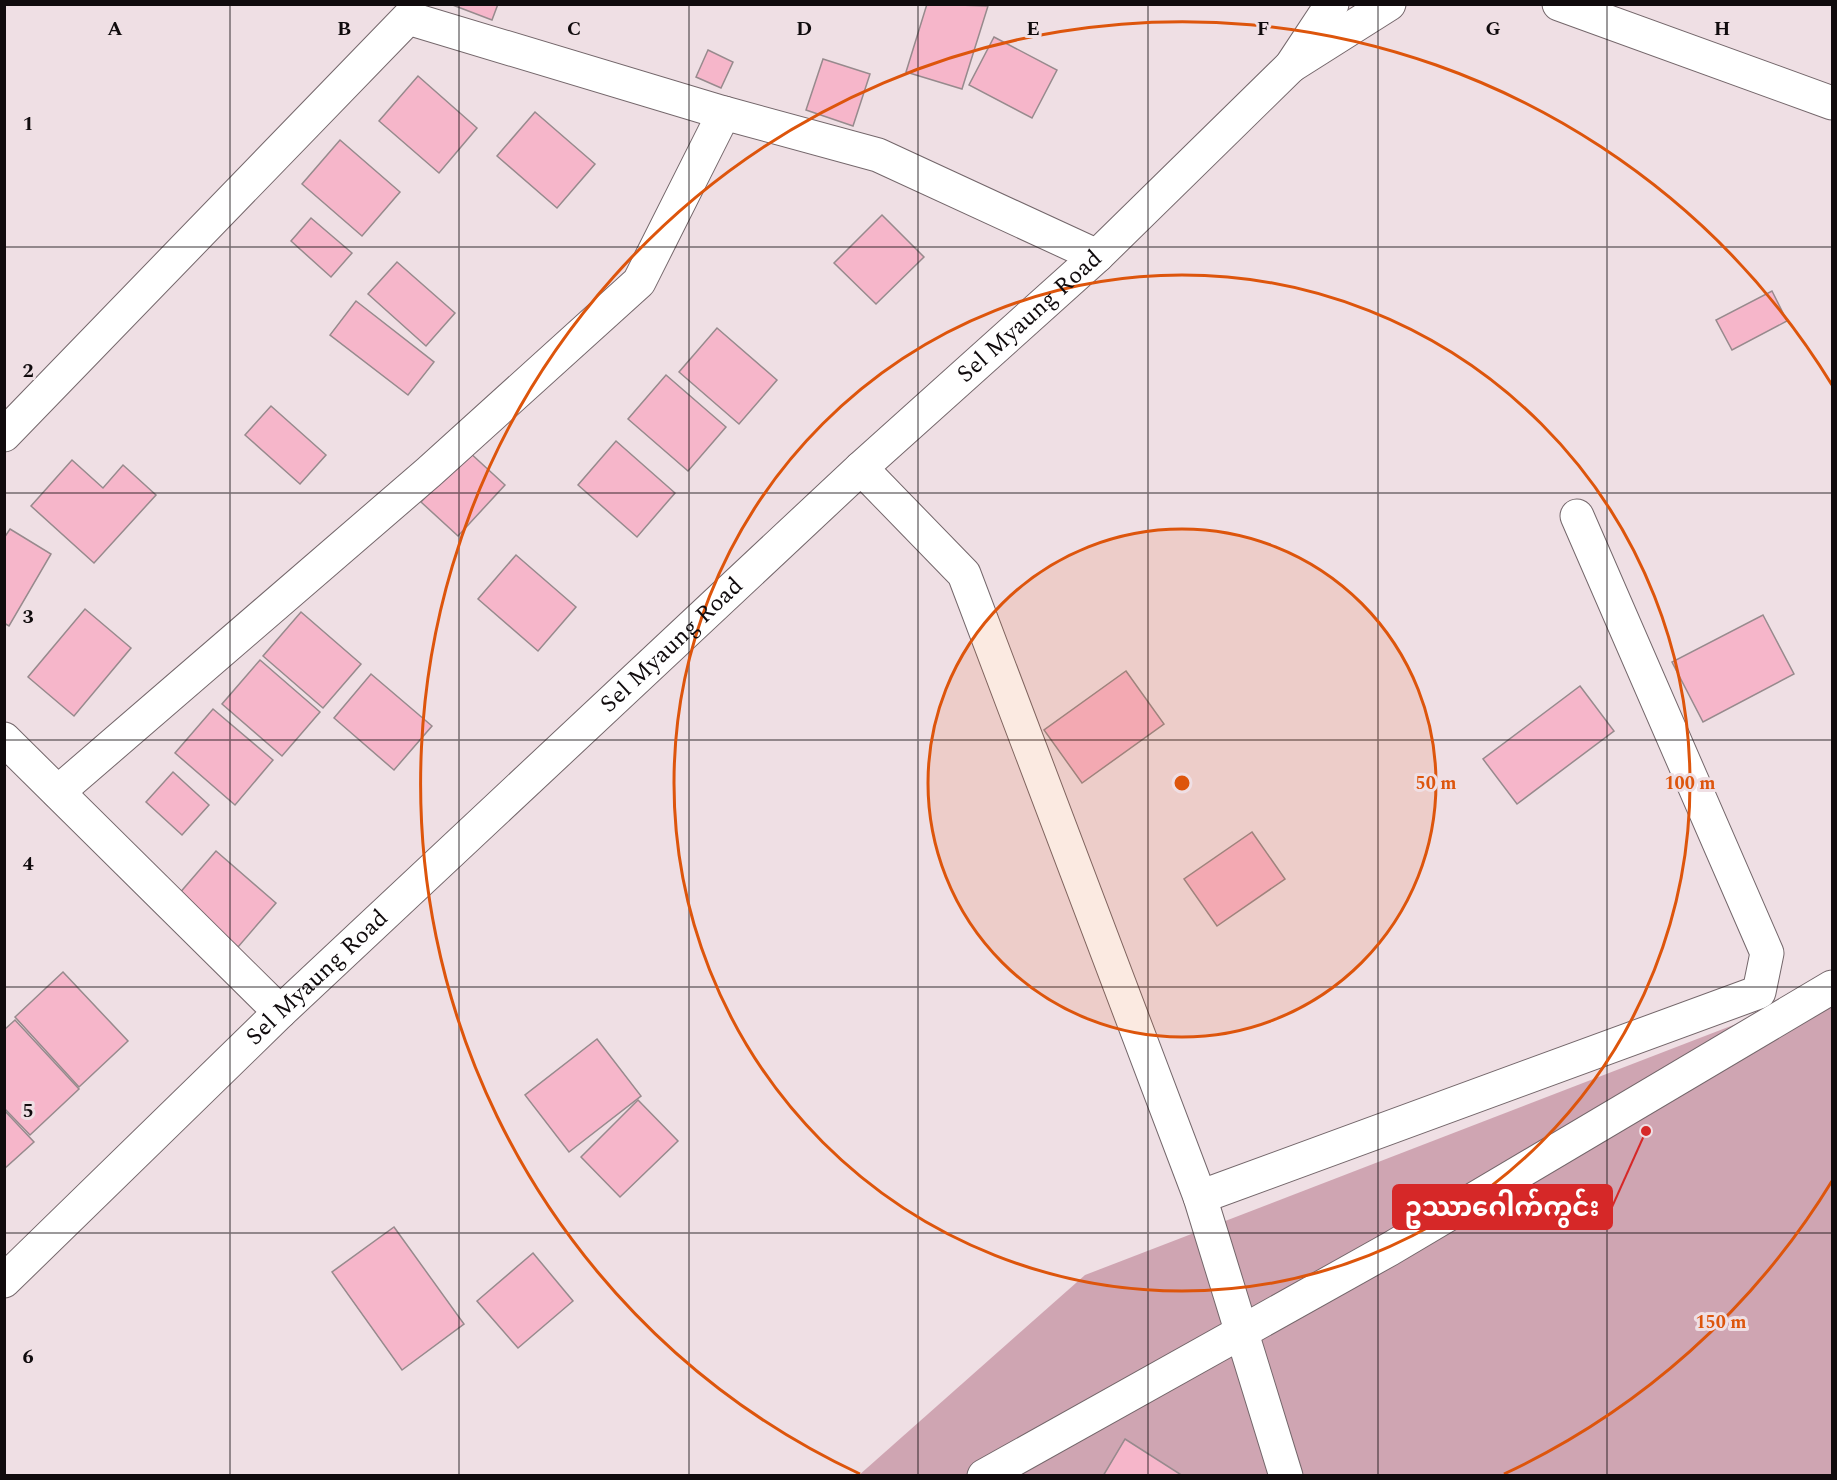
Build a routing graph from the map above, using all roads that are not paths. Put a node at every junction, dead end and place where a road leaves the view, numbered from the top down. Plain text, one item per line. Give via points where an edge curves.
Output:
1 (1332, 4) edge
2 (1389, 4) edge
3 (1560, 4) edge
4 (1291, 66) junction
5 (1833, 103) edge
6 (724, 113) junction
7 (1097, 256) junction
8 (4, 435) edge
9 (861, 468) junction
10 (1577, 516) dead end
11 (4, 739) edge
12 (58, 792) junction
13 (1833, 987) edge
14 (280, 1011) junction
15 (1200, 1197) junction
16 (4, 1281) edge
17 (1242, 1332) junction
18 (984, 1476) edge
19 (1286, 1476) edge

1 - 4 street, Sel Myaung Road
2 - 4 street
3 - 5 street
4 - 7 street, Sel Myaung Road
6 - 7 street via 878,155
6 - 8 street via 408,18
6 - 12 street via 639,282 429,472
7 - 9 street, Sel Myaung Road
9 - 14 street, Sel Myaung Road
9 - 15 street via 964,574
10 - 15 street via 1767,953 1759,992
11 - 12 street
12 - 14 street
13 - 17 street
14 - 16 street, Sel Myaung Road
15 - 17 street
17 - 18 street
17 - 19 street

